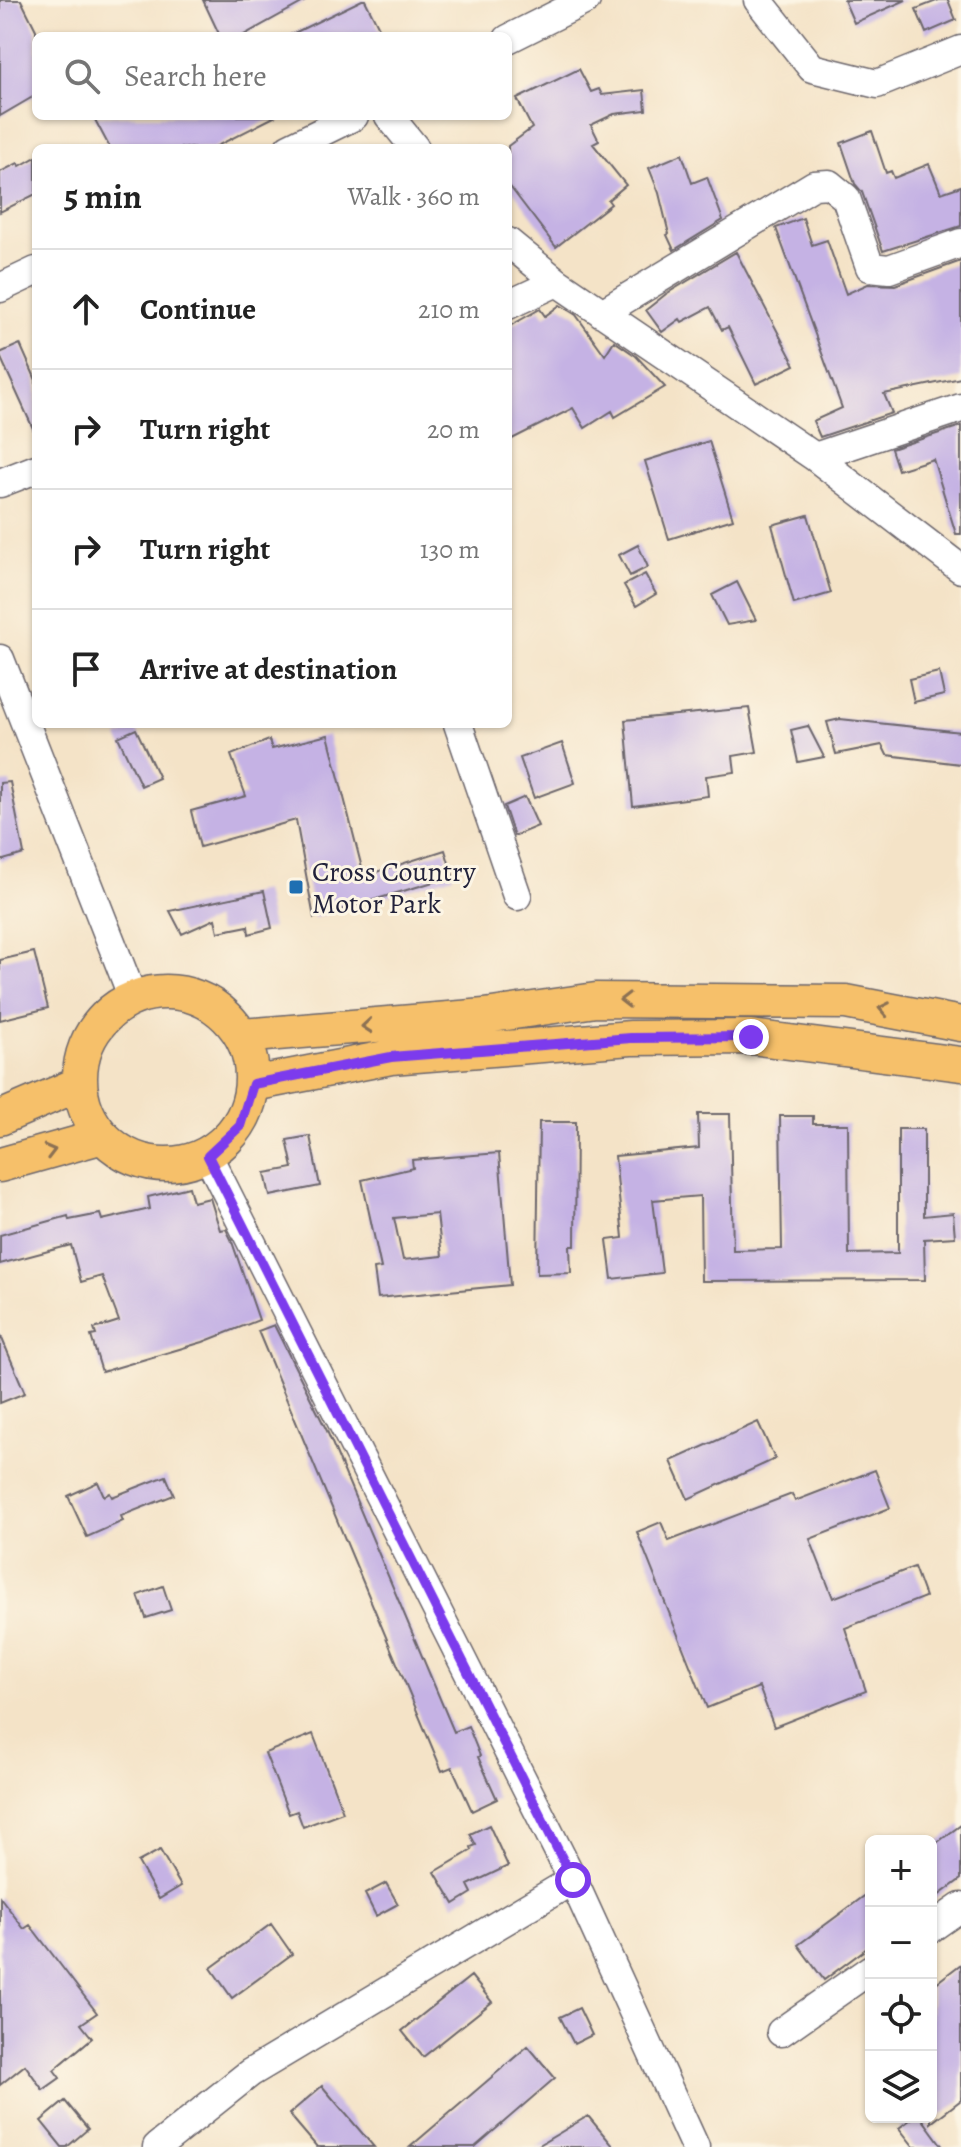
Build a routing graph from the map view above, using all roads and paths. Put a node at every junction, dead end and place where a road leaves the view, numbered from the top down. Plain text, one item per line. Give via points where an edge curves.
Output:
1 (586, 0) edge
2 (758, 0) edge
3 (512, 37) edge
4 (961, 50) edge
5 (346, 120) edge
6 (392, 120) edge
7 (297, 144) edge
8 (412, 144) edge
9 (961, 243) edge
10 (512, 245) edge
11 (32, 273) edge
12 (557, 282) junction
13 (0, 288) edge
14 (512, 303) edge
15 (602, 313) junction
16 (961, 408) edge
17 (815, 457) junction
18 (32, 471) edge
19 (0, 483) edge
20 (961, 569) edge
21 (0, 659) edge
22 (26, 695) edge
23 (38, 728) edge
24 (459, 728) edge
25 (517, 896) dead end
26 (133, 998) junction
27 (961, 1024) edge
28 (242, 1036) junction
29 (961, 1064) edge
30 (79, 1084) junction
31 (253, 1084) junction
32 (0, 1118) edge
33 (100, 1137) junction
34 (208, 1156) junction
35 (0, 1165) edge
36 (573, 1880) junction
37 (961, 1907) edge
38 (937, 1924) edge
39 (865, 1973) edge
40 (781, 2032) dead end
41 (157, 2147) edge
42 (695, 2147) edge

1 - 3 street
2 - 4 street via 812,68 877,84
5 - 7 street
6 - 8 street
9 - 15 street via 889,269 870,267 846,198 829,184 814,185
10 - 12 street
11 - 13 street
12 - 14 street
12 - 15 street
15 - 17 street
16 - 17 street
17 - 20 street
18 - 19 street
21 - 22 street
23 - 26 street
24 - 25 street
26 - 28 main road via 174,992 213,1005
26 - 30 main road via 103,1018 84,1048
27 -> 28 main road via 846,1002 596,1000 485,1016
28 - 31 main road
29 - 31 main road via 751,1037 631,1038 391,1057
30 - 32 main road
30 - 33 main road via 85,1112
31 - 34 main road via 240,1126
33 - 34 main road via 151,1166
35 -> 33 main road
34 - 36 street
36 - 41 street via 250,2073
36 - 42 street
37 - 38 street
39 - 40 street

